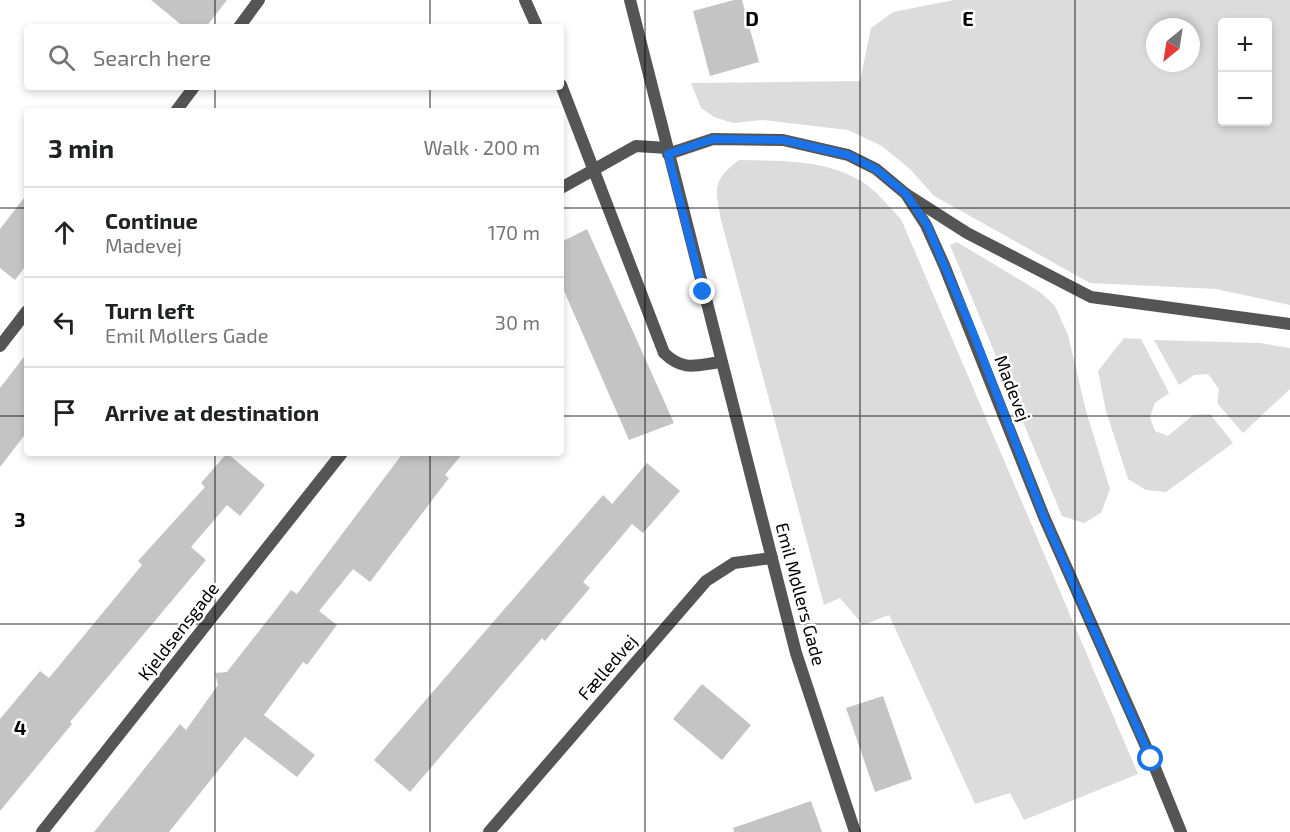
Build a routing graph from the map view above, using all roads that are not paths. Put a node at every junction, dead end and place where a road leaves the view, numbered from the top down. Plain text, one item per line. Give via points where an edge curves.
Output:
1 (259, 0) edge
2 (525, 0) edge
3 (630, 0) edge
4 (241, 24) edge
5 (536, 24) edge
6 (192, 90) edge
7 (563, 90) edge
8 (178, 108) edge
9 (667, 151) junction
10 (595, 167) junction
11 (564, 186) edge
12 (906, 194) junction
13 (24, 315) edge
14 (1290, 324) edge
15 (0, 346) edge
16 (721, 362) junction
17 (340, 456) edge
18 (772, 558) junction
19 (42, 832) edge
20 (489, 832) edge
21 (855, 832) edge
22 (1181, 832) edge

1 - 4 street
2 - 5 street
3 - 9 street, Emil Møllers Gade
6 - 8 street
7 - 10 street
9 - 10 street via 636,146
9 - 12 street, Madevej via 713,139 783,140 848,155 876,169
9 - 16 street, Emil Møllers Gade
10 - 11 street
10 - 16 street via 664,353 676,365
12 - 14 street via 967,233 1091,297
12 - 22 street, Madevej via 927,225 1044,517
13 - 15 street
16 - 18 street, Emil Møllers Gade
17 - 19 street, Kjeldsensgade
18 - 20 street, Fælledvej via 734,562 706,581
18 - 21 street, Emil Møllers Gade via 796,653

